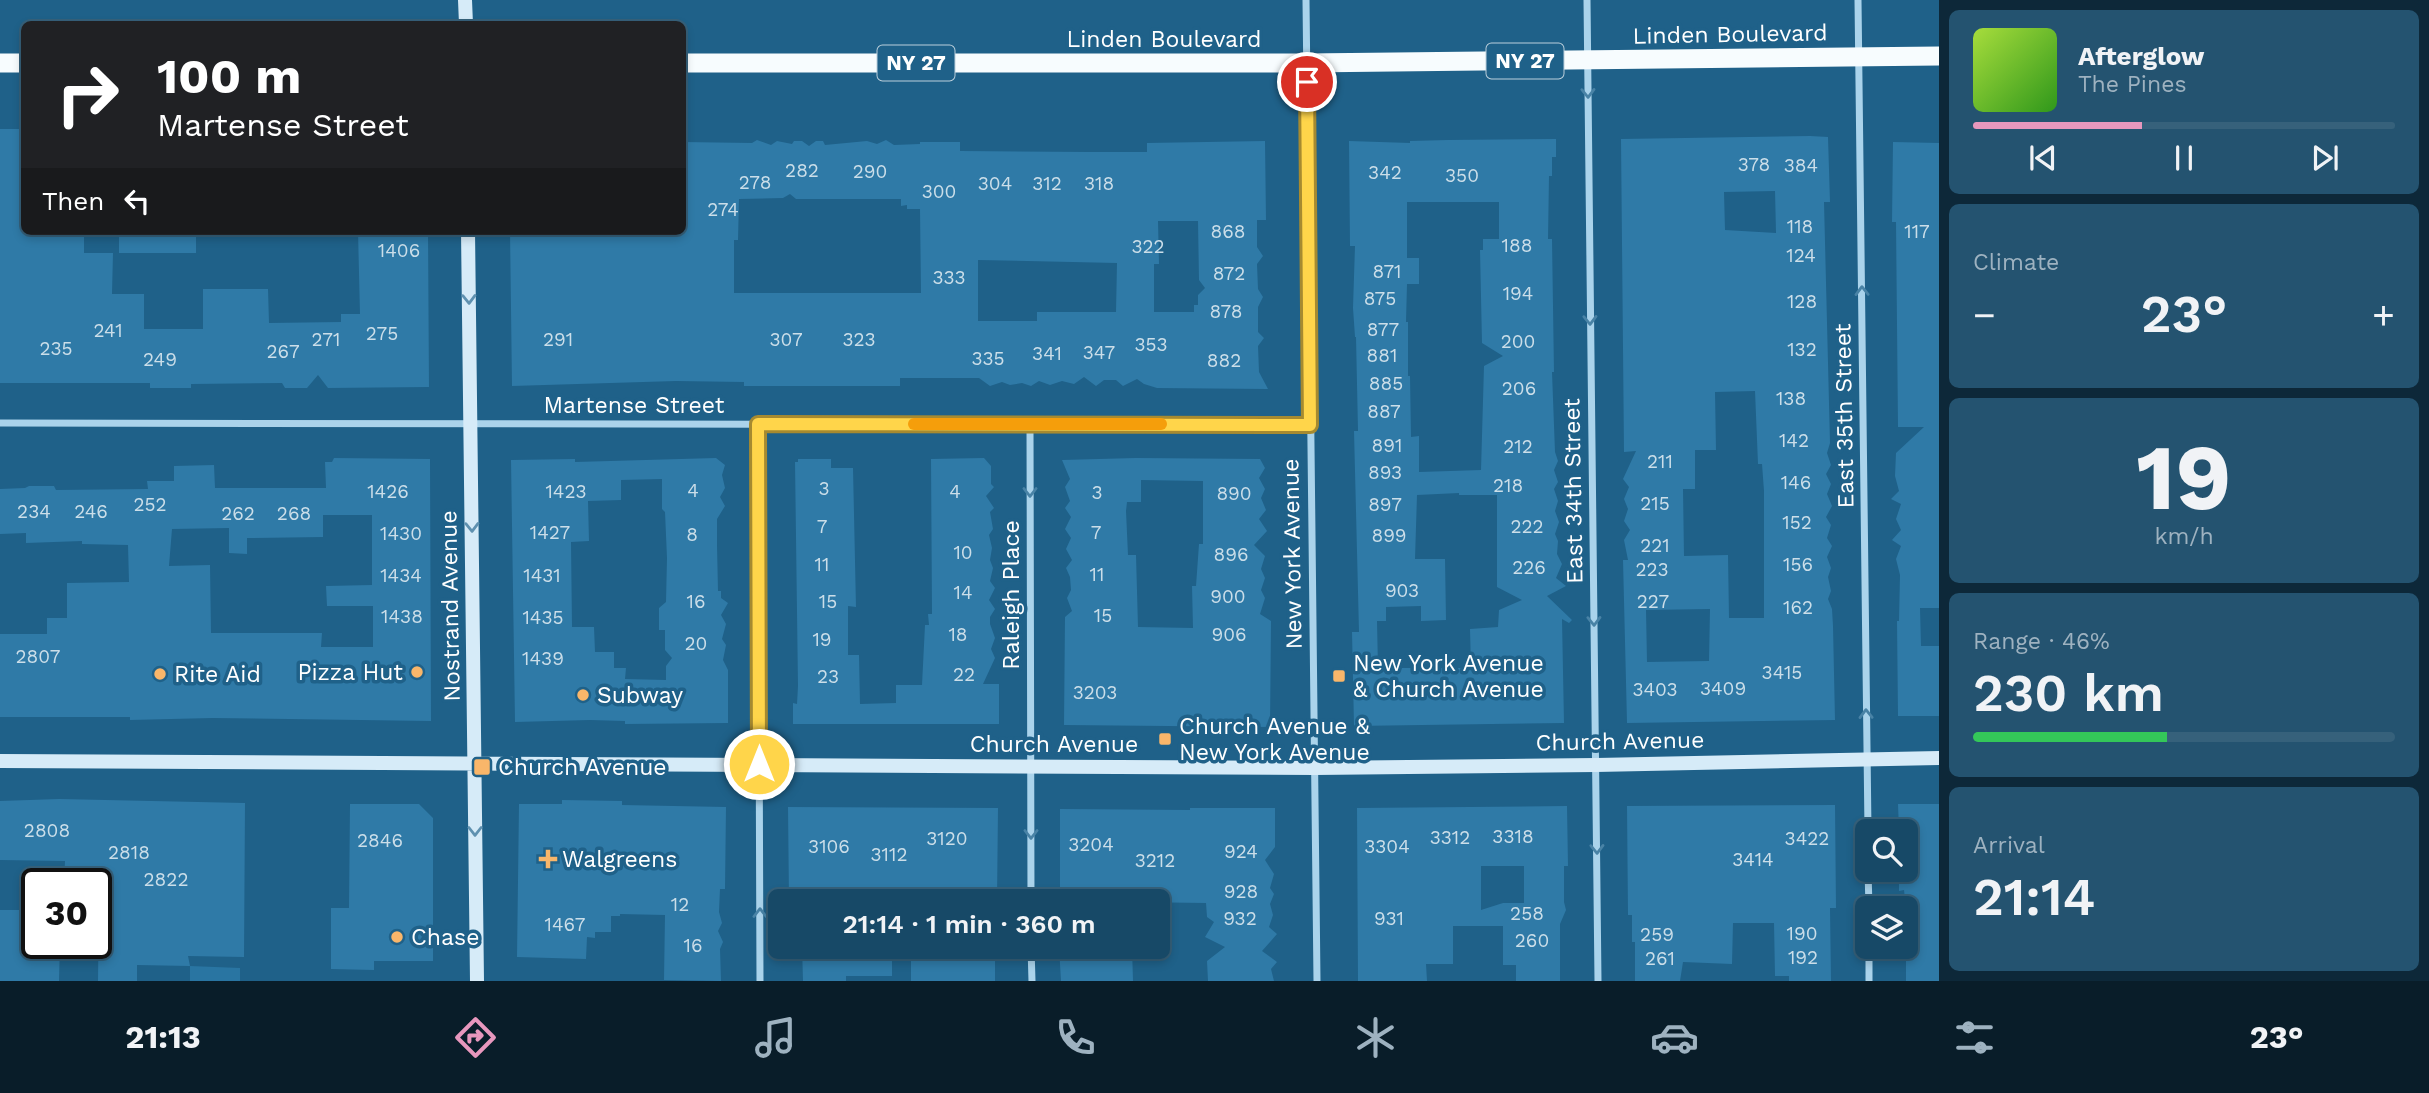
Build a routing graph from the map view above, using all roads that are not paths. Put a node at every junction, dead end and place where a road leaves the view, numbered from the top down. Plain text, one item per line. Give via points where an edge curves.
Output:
1 (465, 0) edge
2 (1306, 0) edge
3 (1587, 0) edge
4 (1858, 0) edge
5 (466, 21) edge
6 (1939, 56) edge
7 (1859, 57) junction
8 (1587, 60) junction
9 (0, 63) edge
10 (21, 63) edge
11 (686, 63) edge
12 (1306, 63) junction
13 (468, 235) edge
14 (0, 423) edge
15 (470, 424) junction
16 (758, 424) junction
17 (1030, 424) junction
18 (1310, 425) junction
19 (1867, 758) junction
20 (1939, 758) edge
21 (0, 761) edge
22 (475, 763) junction
23 (759, 764) junction
24 (1596, 765) junction
25 (1030, 766) junction
26 (1315, 768) junction
27 (1868, 819) edge
28 (1031, 889) edge
29 (1031, 959) edge
30 (1869, 959) edge
31 (477, 981) edge
32 (761, 981) edge
33 (1031, 981) edge
34 (1317, 981) edge
35 (1598, 981) edge
36 (1869, 981) edge

1 - 5 main road
2 - 12 street, New York Avenue
3 - 8 street, East 34th Street
4 - 7 street, East 35th Street
6 - 7 highway, Linden Boulevard / NY 27
7 - 8 highway, Linden Boulevard / NY 27
19 -> 7 street, East 35th Street
8 - 12 highway, Linden Boulevard / NY 27
8 -> 24 street, East 34th Street
9 - 10 highway
11 - 12 highway, Linden Boulevard / NY 27
12 - 18 street, New York Avenue
13 -> 15 main road, Nostrand Avenue
14 - 15 street, Martense Street
15 - 16 street, Martense Street
15 -> 22 main road, Nostrand Avenue
16 - 17 street, Martense Street
16 - 23 street
17 - 18 street, Martense Street
17 -> 25 street, Raleigh Place
18 - 26 street, New York Avenue
19 - 20 main road, Church Avenue
19 - 24 main road, Church Avenue
19 - 27 street, East 35th Street
21 - 22 main road, Church Avenue
22 - 23 main road, Church Avenue
22 -> 31 main road, Nostrand Avenue
23 - 25 main road, Church Avenue
32 -> 23 street
24 - 26 main road, Church Avenue
24 -> 35 street, East 34th Street
25 - 26 main road, Church Avenue
25 -> 28 street, Raleigh Place
26 - 34 street, New York Avenue
29 - 33 street
30 - 36 street

